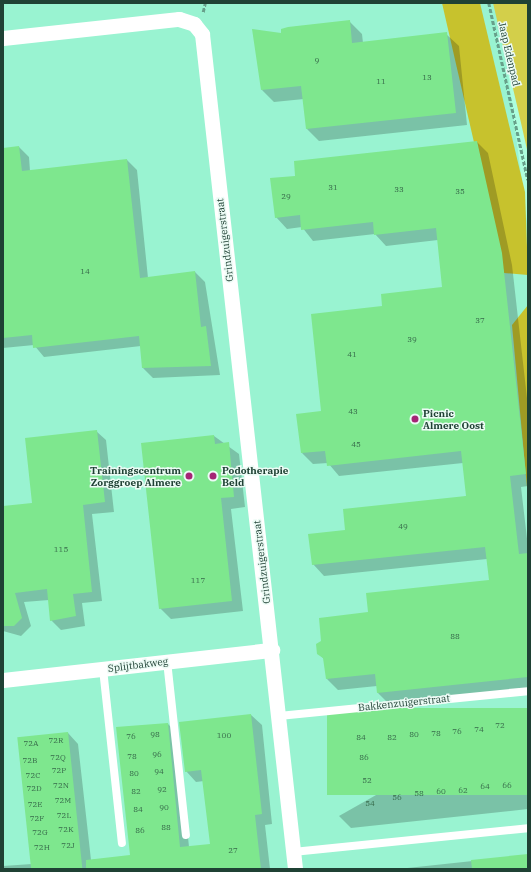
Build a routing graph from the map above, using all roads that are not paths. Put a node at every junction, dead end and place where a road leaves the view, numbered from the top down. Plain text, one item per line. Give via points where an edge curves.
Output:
1 (3, 38) edge
2 (272, 650) junction
3 (167, 662) junction
4 (103, 669) junction
5 (3, 680) edge
6 (528, 691) edge
7 (279, 716) junction
8 (528, 828) edge
9 (186, 835) dead end
10 (122, 843) dead end
11 (293, 852) junction
12 (295, 869) edge

1 - 2 street, Grindzuigerstraat via 179,19 194,24 202,34
2 - 3 street, Splijtbakweg
2 - 7 street
3 - 4 street, Splijtbakweg
3 - 9 lane
4 - 5 street, Splijtbakweg
4 - 10 lane
6 - 7 lane, Bakkenzuigerstraat
7 - 11 street
8 - 11 lane
11 - 12 street

